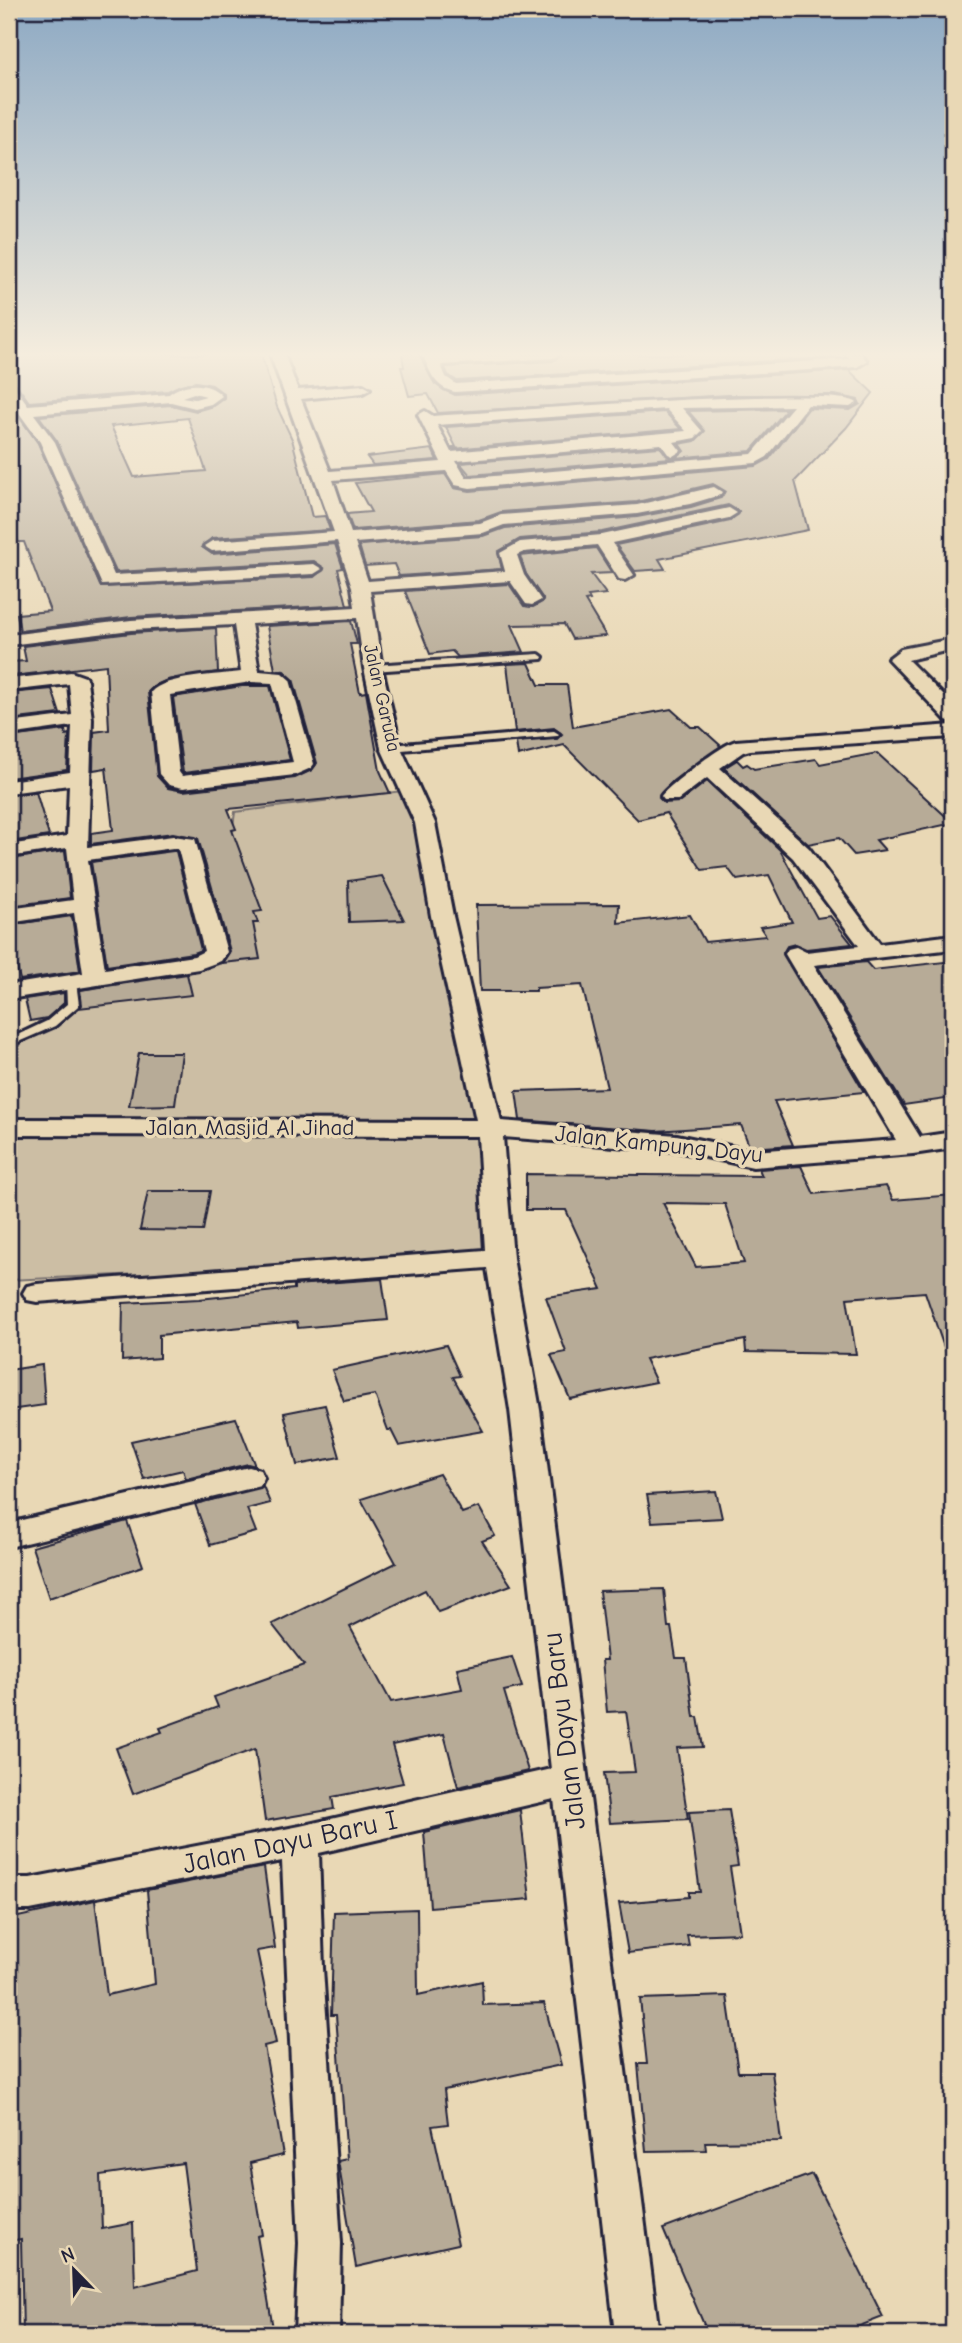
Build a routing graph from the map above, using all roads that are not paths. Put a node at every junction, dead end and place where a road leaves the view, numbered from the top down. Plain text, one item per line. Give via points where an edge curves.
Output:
1 (56, 463) edge
2 (320, 463) edge
3 (437, 463) edge
4 (450, 463) edge
5 (700, 463) edge
6 (682, 465) joint
7 (324, 476) junction
8 (714, 492) dead end
9 (729, 513) dead end
10 (343, 538) junction
11 (602, 540) junction
12 (212, 546) dead end
13 (314, 569) dead end
14 (219, 574) junction
15 (515, 575) junction
16 (625, 575) dead end
17 (361, 587) junction
18 (532, 600) dead end
19 (365, 612) junction
20 (235, 620) junction
21 (9, 640) edge
22 (953, 644) edge
23 (538, 657) dead end
24 (373, 668) junction
25 (251, 676) junction
26 (9, 685) edge
27 (953, 716) edge
28 (82, 719) junction
29 (9, 729) edge
30 (953, 731) edge
31 (554, 734) dead end
32 (391, 748) junction
33 (707, 767) junction
34 (81, 777) junction
35 (9, 787) edge
36 (671, 796) dead end
37 (78, 847) junction
38 (9, 851) edge
39 (85, 905) junction
40 (9, 916) edge
41 (953, 942) edge
42 (875, 951) junction
43 (95, 978) junction
44 (71, 982) junction
45 (9, 992) edge
46 (9, 1043) edge
47 (9, 1127) edge
48 (490, 1128) junction
49 (953, 1140) edge
50 (913, 1146) junction
51 (499, 1258) junction
52 (37, 1293) dead end
53 (249, 1479) dead end
54 (9, 1535) edge
55 (570, 1780) junction
56 (300, 1842) junction
57 (9, 1894) edge
58 (317, 2334) edge
59 (637, 2334) edge

1 - 14 street via 108,590
2 - 7 street, Jalan Garuda
3 - 7 street
4 - 6 street via 461,482 470,483
5 - 6 street
7 - 10 street, Jalan Garuda
8 - 10 street via 683,502 501,520 482,528
9 - 11 street
10 - 12 street
10 - 17 street, Jalan Garuda
11 - 15 street via 516,548 508,553
11 - 16 street
13 - 14 street
14 - 20 street
15 - 17 street
15 - 18 street
17 - 19 street, Jalan Garuda
19 - 20 street
19 - 24 street, Jalan Garuda
20 - 21 street via 131,625
20 - 25 street
22 - 27 street via 897,658
23 - 24 lane
24 - 32 street, Jalan Garuda
25 - 25 street via 160,692 172,779 183,782 295,769 304,764 281,680
26 - 28 street via 77,680
28 - 29 street
28 - 34 street
30 - 33 street via 750,744 736,747
31 - 32 lane
32 - 48 street, Jalan Garuda via 425,823
33 - 36 street
33 - 42 street via 801,853
34 - 35 street
34 - 37 street
37 - 38 street
37 - 39 street
37 - 43 street via 187,844 216,952 199,962
39 - 40 street
39 - 43 street
41 - 42 street
42 - 50 street via 798,957
43 - 44 street
44 - 45 street
44 - 46 lane via 73,1005 66,1013
47 - 48 street, Jalan Masjid Al Jihad
48 - 50 street, Jalan Kampung Dayu via 677,1143 753,1158
48 - 51 street, Jalan Dayu Baru
49 - 50 street, Jalan Kampung Dayu
51 - 52 street
51 - 55 street, Jalan Dayu Baru via 525,1410
53 - 54 street
55 - 56 street, Jalan Dayu Baru I
55 - 59 street, Jalan Dayu Baru
56 - 57 street, Jalan Dayu Baru I via 30,1894
56 - 58 street via 320,2243

